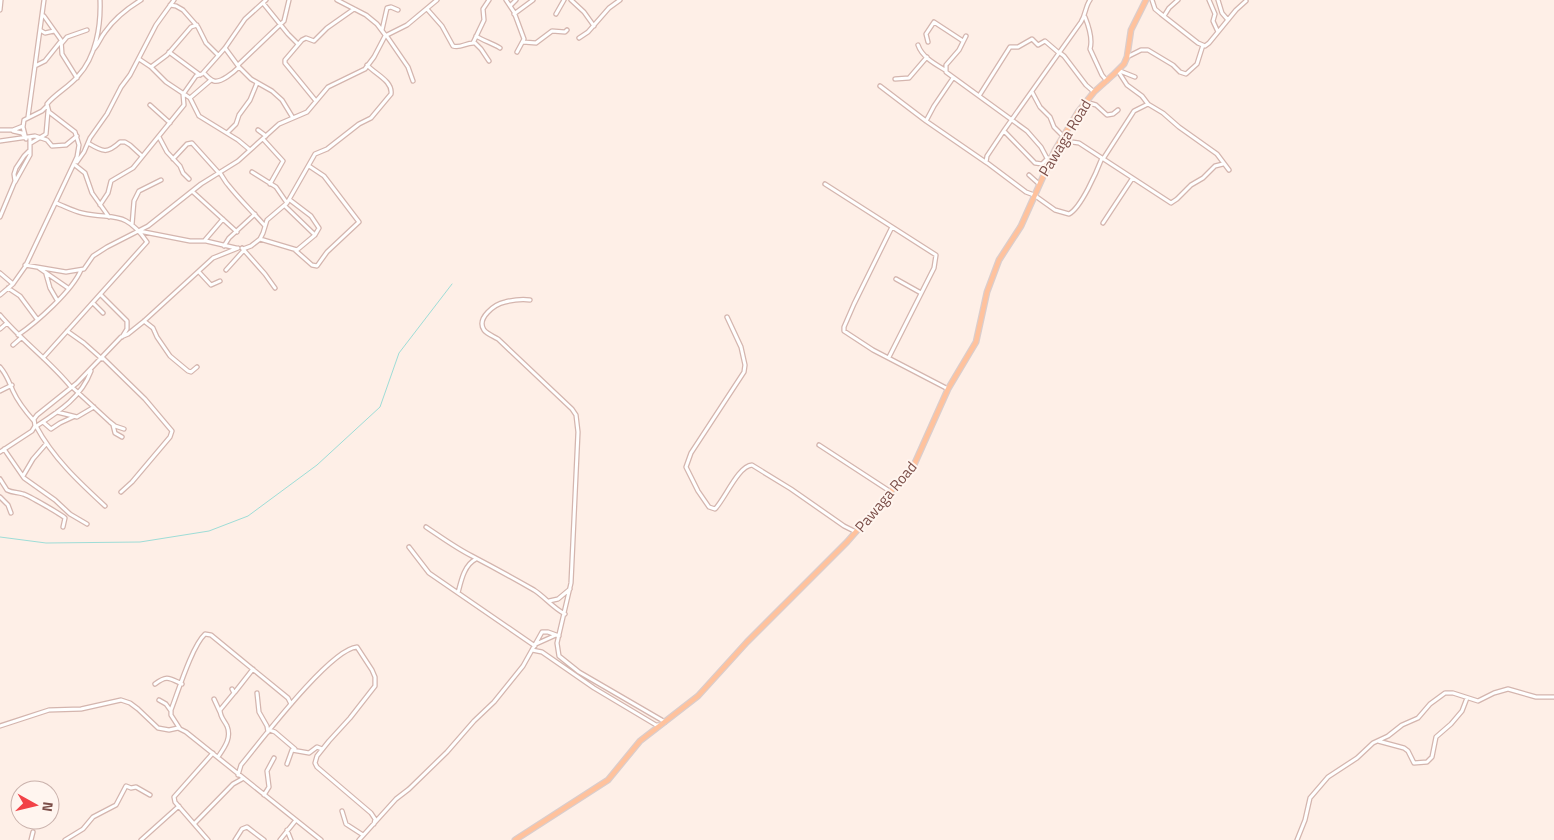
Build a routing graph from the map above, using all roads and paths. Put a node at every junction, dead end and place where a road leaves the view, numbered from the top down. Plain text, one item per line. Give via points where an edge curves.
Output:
1 (44, 0) edge
2 (100, 0) edge
3 (141, 0) edge
4 (174, 0) edge
5 (289, 0) edge
6 (337, 0) edge
7 (437, 0) edge
8 (489, 0) edge
9 (506, 0) edge
10 (516, 0) edge
11 (533, 0) edge
12 (564, 0) edge
13 (571, 0) edge
14 (620, 0) edge
15 (1090, 0) edge
16 (1146, 0) edge
17 (1152, 0) edge
18 (1178, 0) edge
19 (1210, 0) edge
20 (1218, 0) edge
21 (265, 2) edge
22 (1246, 2) dead end
23 (1, 3) edge
24 (170, 5) junction
25 (510, 6) junction
26 (427, 9) junction
27 (0, 10) edge
28 (354, 10) junction
29 (398, 10) dead end
30 (514, 14) junction
31 (556, 14) dead end
32 (42, 15) junction
33 (1084, 16) junction
34 (1164, 16) junction
35 (1228, 20) junction
36 (280, 24) junction
37 (196, 25) junction
38 (594, 26) junction
39 (40, 30) junction
40 (87, 30) dead end
41 (567, 30) dead end
42 (55, 31) junction
43 (382, 31) junction
44 (1218, 32) junction
45 (386, 35) junction
46 (476, 36) junction
47 (966, 36) dead end
48 (579, 38) dead end
49 (963, 41) junction
50 (61, 42) junction
51 (523, 42) junction
52 (928, 42) dead end
53 (473, 43) junction
54 (298, 44) junction
55 (918, 45) dead end
56 (1203, 46) junction
57 (225, 48) junction
58 (500, 48) dead end
59 (94, 49) junction
60 (169, 52) junction
61 (517, 52) dead end
62 (1059, 53) junction
63 (218, 55) junction
64 (927, 57) junction
65 (1127, 57) junction
66 (139, 59) junction
67 (489, 61) dead end
68 (367, 65) junction
69 (35, 66) junction
70 (238, 66) junction
71 (152, 68) junction
72 (946, 71) junction
73 (1119, 71) junction
74 (202, 74) junction
75 (77, 78) junction
76 (953, 78) junction
77 (1135, 78) dead end
78 (895, 79) dead end
79 (211, 80) junction
80 (413, 81) dead end
81 (1107, 81) junction
82 (257, 83) junction
83 (880, 86) dead end
84 (1032, 92) junction
85 (1094, 92) junction
86 (184, 93) junction
87 (978, 96) junction
88 (190, 98) junction
89 (316, 101) junction
90 (1086, 102) junction
91 (150, 104) dead end
92 (1148, 104) junction
93 (46, 106) junction
94 (1118, 110) dead end
95 (48, 111) junction
96 (28, 117) junction
97 (293, 118) junction
98 (1012, 119) junction
99 (926, 121) junction
100 (170, 123) junction
101 (24, 126) junction
102 (0, 130) edge
103 (12, 130) junction
104 (258, 130) dead end
105 (1004, 130) junction
106 (227, 133) junction
107 (77, 136) junction
108 (266, 136) junction
109 (1063, 136) junction
110 (25, 137) junction
111 (30, 137) junction
112 (159, 137) junction
113 (40, 138) junction
114 (262, 139) junction
115 (0, 141) edge
116 (88, 142) junction
117 (1059, 143) junction
118 (30, 144) junction
119 (250, 150) junction
120 (142, 156) junction
121 (1102, 158) junction
122 (173, 159) junction
123 (1049, 160) junction
124 (987, 163) junction
125 (76, 164) junction
126 (1223, 164) junction
127 (309, 166) junction
128 (1229, 170) dead end
129 (252, 172) dead end
130 (220, 173) junction
131 (1029, 176) dead end
132 (1132, 178) junction
133 (189, 179) dead end
134 (161, 180) dead end
135 (270, 184) junction
136 (825, 184) dead end
137 (1039, 184) junction
138 (193, 192) junction
139 (1034, 195) junction
140 (56, 203) junction
141 (287, 203) junction
142 (100, 205) junction
143 (255, 214) junction
144 (0, 217) edge
145 (109, 217) junction
146 (223, 219) junction
147 (1103, 223) dead end
148 (132, 225) junction
149 (265, 226) junction
150 (892, 227) junction
151 (139, 231) junction
152 (237, 232) junction
153 (315, 235) junction
154 (260, 239) junction
155 (204, 241) junction
156 (224, 246) junction
157 (238, 248) junction
158 (244, 250) junction
159 (295, 250) junction
160 (25, 265) junction
161 (39, 268) junction
162 (81, 270) junction
163 (226, 270) dead end
164 (199, 272) junction
165 (0, 273) edge
166 (46, 274) junction
167 (896, 279) dead end
168 (220, 281) dead end
169 (13, 284) junction
170 (8, 288) junction
171 (68, 288) junction
172 (275, 288) dead end
173 (921, 293) junction
174 (0, 295) edge
175 (101, 295) junction
176 (57, 300) junction
177 (530, 300) dead end
178 (93, 303) junction
179 (103, 313) dead end
180 (0, 315) edge
181 (727, 317) dead end
182 (38, 319) junction
183 (144, 321) junction
184 (7, 323) junction
185 (0, 329) edge
186 (67, 331) junction
187 (20, 336) junction
188 (121, 337) junction
189 (13, 345) dead end
190 (889, 357) junction
191 (43, 358) junction
192 (102, 358) junction
193 (0, 367) edge
194 (197, 367) dead end
195 (91, 370) junction
196 (12, 386) junction
197 (72, 387) junction
198 (948, 389) junction
199 (0, 391) edge
200 (78, 394) junction
201 (94, 407) junction
202 (56, 412) junction
203 (73, 417) junction
204 (34, 421) junction
205 (43, 422) junction
206 (113, 424) junction
207 (35, 427) junction
208 (124, 429) dead end
209 (122, 437) dead end
210 (46, 444) junction
211 (819, 446) dead end
212 (4, 449) junction
213 (0, 452) edge
214 (22, 476) junction
215 (0, 479) edge
216 (121, 492) dead end
217 (892, 492) junction
218 (0, 497) edge
219 (105, 506) dead end
220 (11, 513) dead end
221 (87, 524) dead end
222 (63, 526) dead end
223 (426, 527) dead end
224 (857, 532) junction
225 (409, 547) dead end
226 (477, 558) junction
227 (570, 589) junction
228 (458, 594) junction
229 (549, 601) junction
230 (565, 614) junction
231 (558, 635) junction
232 (535, 645) junction
233 (532, 650) junction
234 (253, 669) junction
235 (156, 684) dead end
236 (182, 684) junction
237 (232, 689) dead end
238 (234, 693) junction
239 (257, 693) dead end
240 (1554, 697) edge
241 (1467, 698) junction
242 (214, 699) dead end
243 (159, 700) dead end
244 (291, 704) junction
245 (171, 712) junction
246 (220, 712) junction
247 (664, 723) junction
248 (0, 726) edge
249 (180, 729) junction
250 (269, 731) junction
251 (1377, 741) junction
252 (322, 749) junction
253 (296, 750) junction
254 (213, 753) junction
255 (218, 757) junction
256 (274, 758) dead end
257 (287, 764) dead end
258 (238, 775) junction
259 (243, 778) junction
260 (150, 795) dead end
261 (264, 795) junction
262 (179, 806) junction
263 (342, 811) dead end
264 (296, 820) junction
265 (194, 824) junction
266 (374, 824) junction
267 (288, 830) junction
268 (33, 832) dead end
269 (363, 835) junction
270 (31, 840) edge
271 (65, 840) edge
272 (141, 840) edge
273 (208, 840) edge
274 (235, 840) edge
275 (264, 840) edge
276 (280, 840) edge
277 (291, 840) edge
278 (322, 840) edge
279 (359, 840) edge
280 (515, 840) edge
281 (1297, 840) edge

1 - 32 street
2 - 59 street
3 - 59 street via 113,22
4 - 24 street
5 - 36 street via 286,18
6 - 28 street
7 - 26 street
8 - 46 street via 483,9 484,20
9 - 25 street
10 - 25 street
11 - 30 street
12 - 31 street
13 - 38 street
14 - 38 street
15 - 33 street
16 - 65 main road, Pawaga Road via 1132,30
17 - 34 street via 1155,9
18 - 34 street
19 - 44 street via 1215,14 1212,21
20 - 35 street
21 - 36 street
21 - 57 street via 245,19
22 - 35 street
23 - 27 street
24 - 37 street via 182,9
24 - 66 street
25 - 30 street
26 - 45 street via 407,25
26 - 53 street via 453,46
28 - 43 street via 369,17
28 - 54 street via 314,41 306,38
29 - 43 street via 387,8
30 - 51 street
32 - 39 street
32 - 42 street
33 - 62 street
33 - 81 street via 1091,36 1090,49
34 - 56 street
35 - 44 street
36 - 54 street
36 - 70 street
37 - 60 street
37 - 63 street via 206,43
38 - 48 street
39 - 42 street via 45,33
39 - 69 street
40 - 50 street
41 - 51 street via 552,31 536,43
42 - 50 street
43 - 45 street
44 - 56 street
45 - 68 street
45 - 80 street via 408,67
46 - 53 street
46 - 58 street
47 - 49 street
49 - 52 street via 934,22 926,32
49 - 72 street via 946,65
50 - 69 street
50 - 75 street via 62,54
51 - 61 street
53 - 67 street
54 - 89 street via 284,62
55 - 64 street
56 - 65 street via 1197,64 1186,74 1148,50
57 - 63 street
57 - 70 street
59 - 75 street
60 - 71 street
60 - 74 street
62 - 84 street
62 - 85 street
62 - 87 street via 1045,41 1037,45 1032,39 1018,47 1010,47
63 - 74 street
64 - 72 street
64 - 78 street via 909,78
65 - 73 main road, Pawaga Road
66 - 71 street
66 - 116 street
68 - 89 street via 360,72 328,87
68 - 127 street via 386,81 392,92 371,118 315,154
69 - 96 street
70 - 79 street via 229,75
70 - 82 street
71 - 86 street
72 - 76 street
73 - 77 street
73 - 81 main road, Pawaga Road
73 - 92 street
74 - 79 street
74 - 86 street via 196,76
75 - 93 street via 54,95
76 - 87 street
76 - 99 street
79 - 88 street
81 - 85 main road, Pawaga Road
82 - 97 street via 282,100
82 - 106 street via 237,123
83 - 99 street
84 - 98 street
84 - 109 street
85 - 90 main road, Pawaga Road
86 - 88 street
86 - 100 street via 184,106
87 - 98 street
88 - 106 street via 199,116
89 - 97 street via 307,112
90 - 94 street via 1107,116
90 - 109 main road, Pawaga Road
91 - 100 street
92 - 121 street via 1134,111
92 - 126 street via 1211,150
93 - 95 street
93 - 96 street
95 - 107 street via 72,128
95 - 113 street via 46,134
96 - 101 street
97 - 108 street
98 - 105 street
98 - 123 street via 1030,134
99 - 124 street
100 - 112 street
101 - 103 street
101 - 110 street
102 - 103 street
103 - 110 street
104 - 108 street
105 - 123 street via 1035,163
105 - 124 street
106 - 119 street
107 - 113 street via 65,145 52,146
107 - 125 street
108 - 114 street
109 - 117 main road, Pawaga Road
110 - 111 street
110 - 115 street
111 - 113 street
111 - 118 street
112 - 120 street
112 - 122 street
113 - 118 street
114 - 119 street
114 - 135 street via 283,159
116 - 120 street via 107,151 123,142
116 - 125 street
117 - 121 street via 1079,143
117 - 123 main road, Pawaga Road
118 - 144 street via 29,151 16,168 15,182
119 - 130 street
120 - 142 street via 133,168 111,181
121 - 132 street
121 - 139 street via 1092,182 1072,213 1055,210
122 - 130 street via 186,144 192,144
122 - 133 street
123 - 137 main road, Pawaga Road
124 - 139 street
125 - 140 street
125 - 142 street via 85,173
126 - 128 street
126 - 132 street via 1215,166 1171,203
127 - 141 street
127 - 159 street via 324,176 359,222 317,266
129 - 135 street
130 - 138 street
130 - 143 street
131 - 137 street
132 - 147 street
134 - 148 street via 139,191 134,201
135 - 141 street
136 - 150 street
137 - 139 main road, Pawaga Road
138 - 146 street
138 - 151 street
139 - 198 main road, Pawaga Road via 995,270 973,350
140 - 145 street via 82,213
140 - 160 street
141 - 149 street via 270,216
141 - 153 street
141 - 153 street via 308,213 317,223 319,228
142 - 145 street
143 - 149 street
143 - 152 street
145 - 148 street via 122,218
146 - 152 street
146 - 155 street
148 - 151 street
149 - 154 street
150 - 173 street via 936,255 934,268
150 - 190 street via 844,329 846,334
151 - 155 street
151 - 162 street via 112,243 93,256
151 - 175 street via 147,242 145,246
152 - 156 street
153 - 159 street
154 - 158 street
154 - 159 street
155 - 156 street
156 - 157 street
157 - 158 street
157 - 164 street via 213,258
158 - 163 street
158 - 172 street
160 - 161 street
160 - 169 street
161 - 162 street via 66,272
161 - 166 street
162 - 171 street
164 - 168 street via 211,285
164 - 183 street
165 - 169 street
166 - 171 street
166 - 176 street
167 - 173 street
169 - 170 street
170 - 174 street
170 - 182 street via 20,296
171 - 176 street
173 - 190 street
175 - 178 street
175 - 188 street via 128,321
176 - 182 street
177 - 227 street via 502,302 484,316 482,325 576,415 578,432
178 - 179 street
178 - 186 street
180 - 184 street
181 - 224 street via 742,352 744,372 688,460 687,471 698,491 715,509 741,473 752,465
182 - 187 street
183 - 188 street
183 - 194 street via 170,356 188,371
184 - 185 street
184 - 187 street
186 - 191 street
186 - 192 street
187 - 189 street
187 - 191 street
188 - 192 street
190 - 198 street
191 - 197 street
192 - 195 street
192 - 216 street via 145,399 172,431
193 - 196 street
195 - 197 street
195 - 200 street
196 - 199 street
196 - 204 street
197 - 200 street
197 - 204 street via 36,415
198 - 217 main road, Pawaga Road via 918,460
200 - 201 street
200 - 202 street
201 - 203 street via 79,417
201 - 206 street
202 - 203 street
202 - 205 street
203 - 205 street via 51,429
204 - 207 street
205 - 207 street
206 - 208 street
206 - 209 street via 116,433
207 - 210 street
207 - 212 street
210 - 214 street
210 - 219 street via 61,464
211 - 217 street
212 - 213 street
212 - 214 street
214 - 221 street
215 - 222 street via 7,490 32,498 62,515 65,518
217 - 224 main road, Pawaga Road
218 - 220 street
223 - 226 street
224 - 247 main road, Pawaga Road via 746,642 698,696
225 - 228 street via 428,573
226 - 228 street via 465,571
226 - 229 street
227 - 229 street via 558,599
227 - 230 street
228 - 232 street
229 - 230 street
230 - 231 street
231 - 232 street
231 - 232 street via 542,632
231 - 247 street via 558,652 564,662
232 - 233 street
233 - 247 street via 542,652 656,725
233 - 266 street via 498,698
234 - 236 street via 211,635 205,634 199,641
234 - 238 street
234 - 244 street
235 - 236 street via 166,678
236 - 245 street
237 - 238 street
238 - 246 street
239 - 250 street via 260,712
240 - 241 street via 1536,697 1508,689 1480,701
241 - 251 street via 1446,694 1430,704 1418,718
241 - 251 street via 1462,711 1436,738 1432,757 1427,762 1414,763 1404,748
242 - 246 street
243 - 245 street
244 - 250 street
244 - 252 street via 330,664 352,648 360,649 375,677 375,686
245 - 249 street
246 - 255 street via 228,741
247 - 280 main road, Pawaga Road via 640,741 603,784
248 - 249 street via 49,710 81,709 122,700 138,709 158,728
249 - 254 street
250 - 253 street via 275,732
250 - 258 street via 241,766
251 - 281 street via 1353,762 1328,777 1314,792
252 - 253 street via 317,747 309,753
252 - 266 street via 315,760 317,768 371,813
253 - 257 street via 291,750
254 - 255 street
254 - 262 street via 175,795 174,800
255 - 258 street
256 - 261 street
258 - 259 street
259 - 261 street
259 - 265 street
260 - 271 street via 136,787 126,786 116,805 93,817
261 - 264 street
262 - 265 street
262 - 272 street
263 - 269 street via 346,824
264 - 267 street
264 - 278 street
265 - 273 street
266 - 269 street
267 - 276 street
267 - 277 street
268 - 270 street
269 - 279 street
274 - 275 street via 247,827

